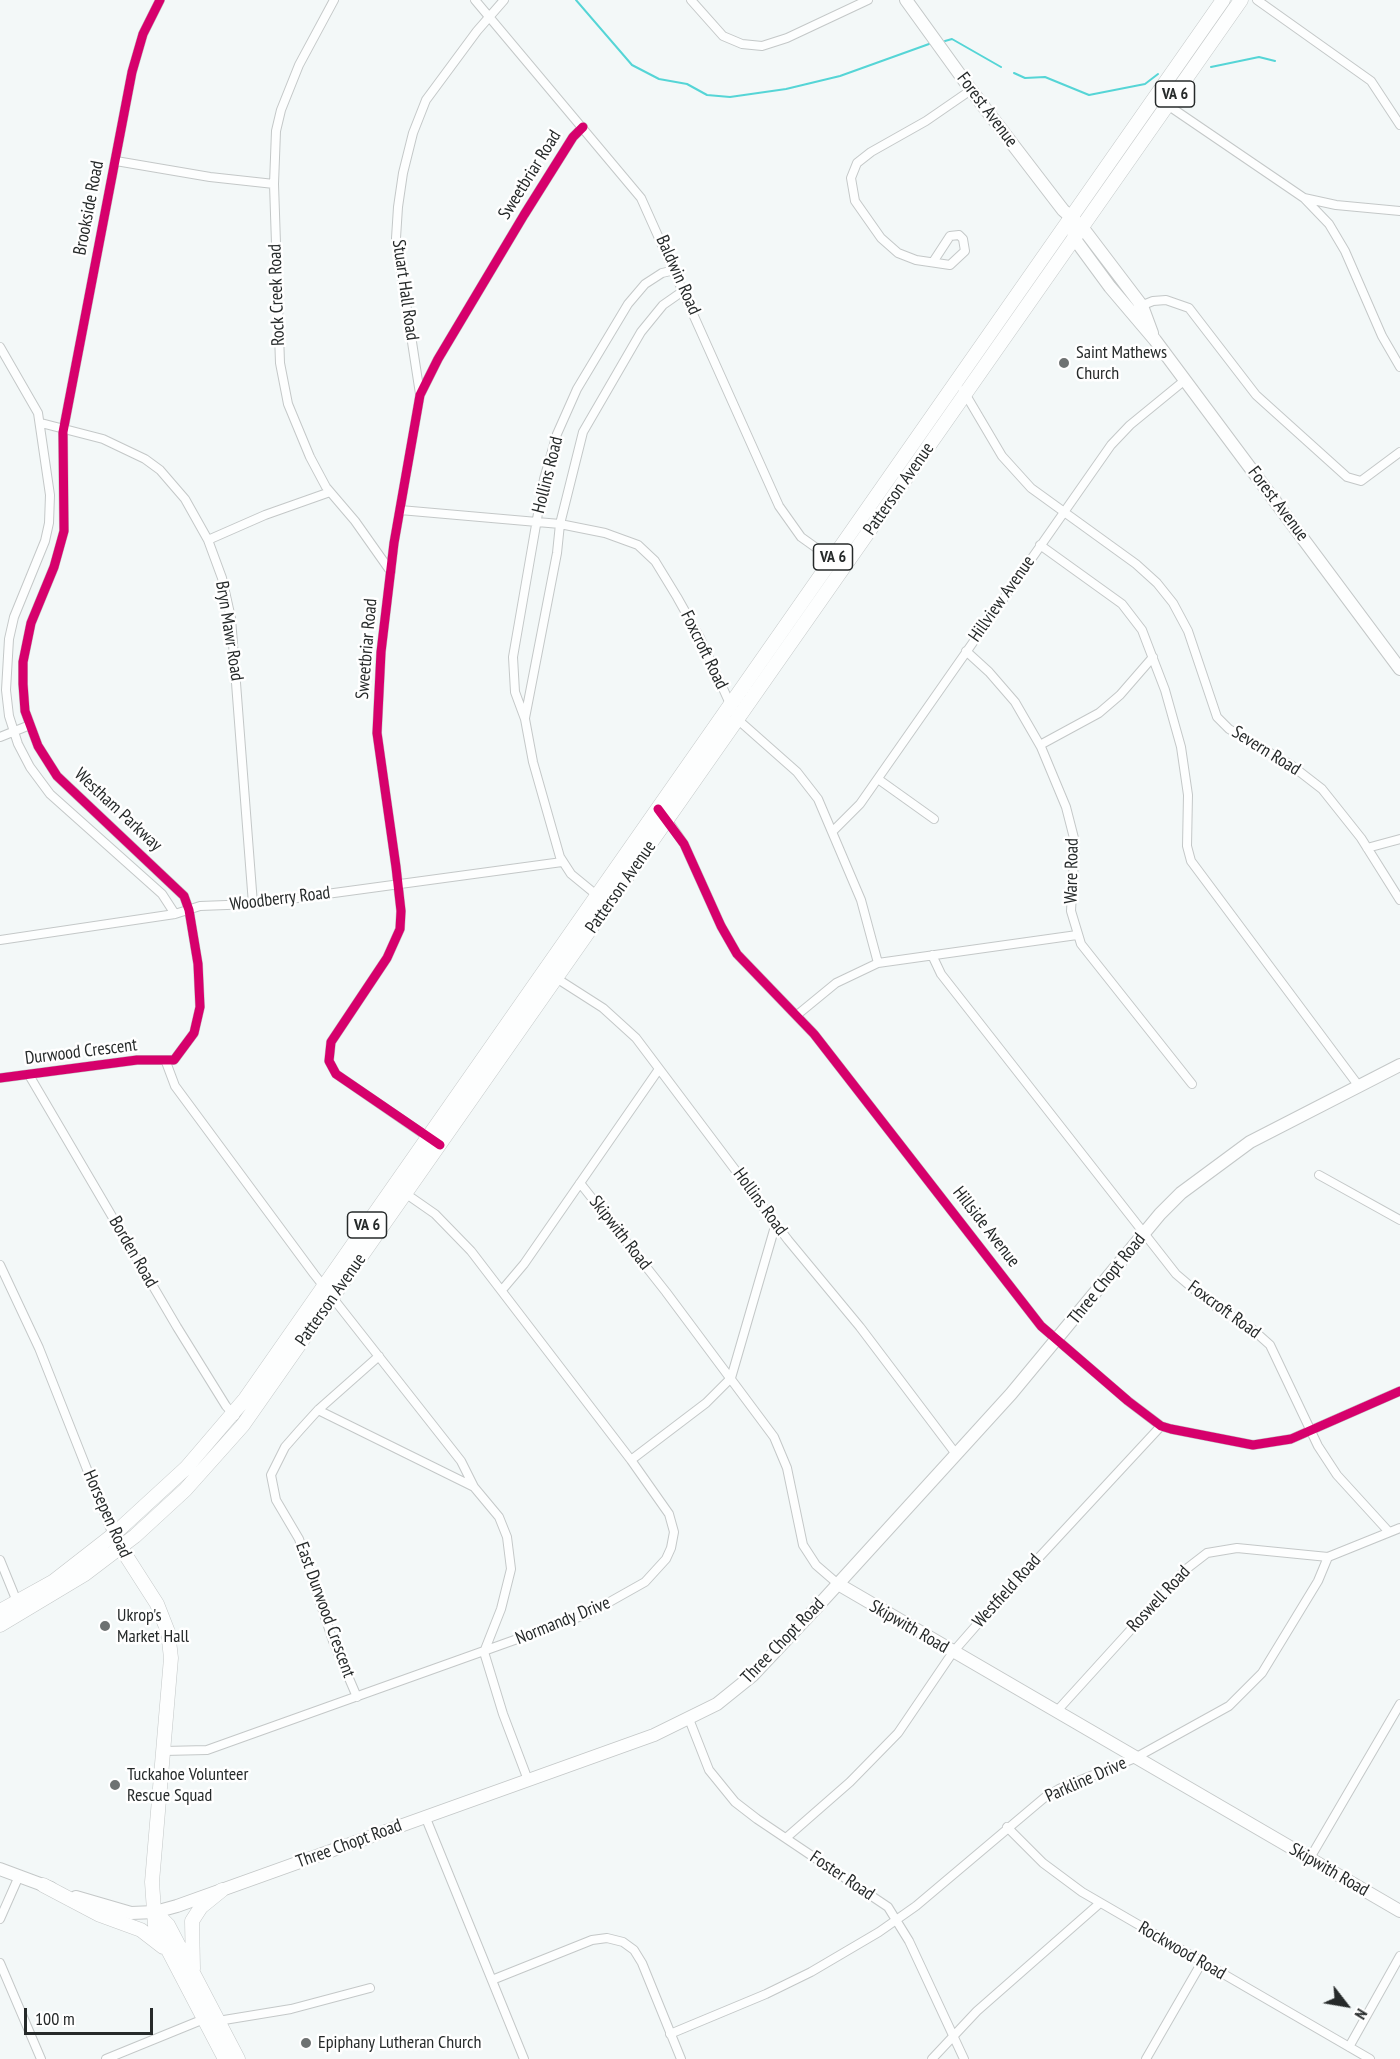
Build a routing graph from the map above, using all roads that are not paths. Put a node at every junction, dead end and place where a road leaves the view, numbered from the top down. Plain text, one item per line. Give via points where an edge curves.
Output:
1 (160, 0) edge
2 (334, 0) edge
3 (475, 0) edge
4 (504, 0) edge
5 (691, 0) edge
6 (868, 0) edge
7 (906, 0) edge
8 (1223, 0) edge
9 (1241, 0) edge
10 (1257, 0) edge
11 (489, 16) junction
12 (971, 90) junction
13 (1161, 101) junction
14 (1400, 125) edge
15 (583, 127) junction
16 (116, 160) junction
17 (274, 184) junction
18 (1304, 198) junction
19 (1400, 212) edge
20 (1070, 219) junction
21 (1078, 232) junction
22 (933, 262) dead end
23 (675, 270) junction
24 (683, 291) junction
25 (1142, 306) junction
26 (1130, 312) junction
27 (1155, 340) junction
28 (0, 347) edge
29 (1400, 367) edge
30 (957, 380) junction
31 (1185, 380) junction
32 (966, 394) junction
33 (420, 395) junction
34 (41, 423) junction
35 (64, 427) junction
36 (1400, 452) edge
37 (330, 492) junction
38 (400, 510) junction
39 (1063, 512) junction
40 (536, 523) junction
41 (560, 524) junction
42 (208, 540) junction
43 (1040, 545) junction
44 (832, 559) junction
45 (844, 567) junction
46 (391, 572) junction
47 (966, 651) junction
48 (1153, 657) junction
49 (1400, 669) edge
50 (730, 705) junction
51 (525, 719) junction
52 (737, 721) junction
53 (30, 725) junction
54 (14, 731) junction
55 (0, 737) edge
56 (1040, 745) junction
57 (878, 779) junction
58 (658, 809) junction
59 (934, 819) dead end
60 (668, 820) junction
61 (833, 831) junction
62 (1400, 839) edge
63 (1368, 848) junction
64 (562, 862) junction
65 (398, 884) junction
66 (597, 895) junction
67 (1400, 900) edge
68 (254, 904) junction
69 (608, 904) junction
70 (189, 910) junction
71 (175, 914) junction
72 (1077, 936) junction
73 (0, 940) edge
74 (932, 955) junction
75 (878, 963) junction
76 (544, 971) junction
77 (557, 978) junction
78 (797, 1015) junction
79 (166, 1062) junction
80 (1400, 1065) edge
81 (659, 1069) junction
82 (29, 1075) junction
83 (0, 1078) edge
84 (1192, 1084) dead end
85 (1358, 1085) junction
86 (434, 1142) junction
87 (1319, 1175) dead end
88 (579, 1183) junction
89 (393, 1186) junction
90 (406, 1193) junction
91 (1400, 1220) edge
92 (776, 1223) junction
93 (1144, 1233) junction
94 (0, 1265) edge
95 (501, 1290) junction
96 (329, 1292) junction
97 (1056, 1341) junction
98 (379, 1356) junction
99 (731, 1378) junction
100 (1400, 1391) edge
101 (318, 1410) junction
102 (233, 1414) junction
103 (243, 1425) junction
104 (1161, 1426) junction
105 (1310, 1431) junction
106 (956, 1454) junction
107 (631, 1460) junction
108 (474, 1487) junction
109 (1400, 1528) edge
110 (1389, 1532) junction
111 (117, 1541) junction
112 (1328, 1557) junction
113 (0, 1560) edge
114 (838, 1584) junction
115 (20, 1608) junction
116 (0, 1611) edge
117 (0, 1626) edge
118 (484, 1652) junction
119 (953, 1652) junction
120 (357, 1697) junction
121 (1400, 1704) edge
122 (1056, 1712) junction
123 (689, 1719) junction
124 (165, 1751) junction
125 (1135, 1758) junction
126 (528, 1780) junction
127 (425, 1816) junction
128 (1007, 1827) junction
129 (786, 1838) junction
130 (1310, 1858) junction
131 (0, 1869) edge
132 (19, 1876) junction
133 (43, 1885) junction
134 (222, 1890) junction
135 (1100, 1903) junction
136 (1400, 1911) edge
137 (154, 1912) junction
138 (0, 1919) edge
139 (897, 1919) junction
140 (167, 1950) junction
141 (1400, 1956) edge
142 (1202, 1962) junction
143 (0, 1963) edge
144 (194, 1974) junction
145 (492, 1980) junction
146 (370, 1989) dead end
147 (211, 2020) junction
148 (670, 2034) junction
149 (953, 2035) junction
150 (1349, 2047) junction
151 (41, 2059) edge
152 (106, 2059) edge
153 (225, 2059) edge
154 (238, 2059) edge
155 (524, 2059) edge
156 (681, 2059) edge
157 (932, 2059) edge
158 (964, 2059) edge
159 (1146, 2059) edge
160 (1370, 2059) edge

1 - 16 street, Brookside Road via 138,48
2 - 17 street, Rock Creek Road via 298,65 281,110 276,131
3 - 11 street, Baldwin Road
4 - 11 street, Stuart Hall Road
5 - 6 street via 723,36 742,44 762,46
7 - 12 main road, Forest Avenue
8 - 13 main road, Patterson Avenue / VA 6
9 - 13 main road, Patterson Avenue / VA 6
10 - 14 street via 1371,81
11 - 15 street, Baldwin Road
11 - 33 street, Stuart Hall Road via 426,100 403,173 396,238
12 - 20 main road, Forest Avenue
12 - 22 street via 871,152 857,163 851,178 855,201 880,238 906,257
13 - 18 street
13 - 20 main road, Patterson Avenue / VA 6
13 - 21 main road, Patterson Avenue / VA 6
15 - 23 street, Baldwin Road via 641,198
15 - 33 street, Sweetbriar Road via 518,225
16 - 17 street
16 - 35 street, Brookside Road
17 - 37 street, Rock Creek Road via 283,385 299,433
18 - 19 street
18 - 29 street via 1340,242
20 - 21 main road, Forest Avenue
20 - 30 main road, Patterson Avenue / VA 6
21 - 25 main road, Forest Avenue
21 - 26 main road, Forest Avenue
21 - 32 main road, Patterson Avenue / VA 6
23 - 24 street, Baldwin Road
23 - 40 street, Hollins Road via 656,276 634,298 577,389 548,460
24 - 41 street, Hollins Road via 653,316 593,411 578,447
24 - 44 street, Baldwin Road via 778,506 801,537
25 - 26 street
25 - 27 main road, Forest Avenue
25 - 36 street via 1166,300 1189,308 1272,412 1347,477 1361,481
26 - 27 main road, Forest Avenue
27 - 31 main road, Forest Avenue
28 - 34 street, Westham Parkway via 33,401
30 - 32 street, Severn Road
30 - 44 main road, Patterson Avenue / VA 6
31 - 39 street, Hillview Avenue via 1123,432
31 - 49 main road, Forest Avenue
32 - 39 street, Severn Road via 1002,456 1031,488
32 - 45 main road, Patterson Avenue / VA 6
33 - 38 street, Sweetbriar Road
34 - 35 street, Bryn Mawr Road
34 - 54 street, Westham Parkway via 50,495 49,523 9,639 6,690
35 - 42 street, Bryn Mawr Road via 122,446 160,470 185,498
35 - 53 street, Westham Parkway via 64,531 31,623 23,662 24,702
37 - 42 street
37 - 46 street, Rock Creek Road
38 - 40 street, Foxcroft Road
38 - 46 street, Sweetbriar Road
39 - 43 street, Hillview Avenue
39 - 63 street, Severn Road via 1141,568 1173,603 1188,631 1209,699 1221,723 1315,783
40 - 41 street, Foxcroft Road
40 - 51 street, Hollins Road via 512,664 515,692
41 - 50 street, Foxcroft Road via 606,533 643,549 662,572 688,617
41 - 51 street, Hollins Road
42 - 68 street, Bryn Mawr Road via 231,618
43 - 47 street, Hillview Avenue
43 - 48 street via 1122,604 1142,630
44 - 45 street, Baldwin Road
44 - 50 main road, Patterson Avenue / VA 6
45 - 52 main road, Patterson Avenue / VA 6
46 - 65 street, Sweetbriar Road via 381,652 377,733
47 - 56 street, Ware Road via 1004,687
47 - 57 street, Hillview Avenue
48 - 56 street via 1099,713
48 - 85 street via 1181,747 1188,795 1188,854
50 - 52 street, Foxcroft Road
50 - 58 main road, Patterson Avenue / VA 6
51 - 64 street, Hollins Road via 533,762
52 - 60 main road, Patterson Avenue / VA 6
52 - 61 street, Foxcroft Road via 797,772 818,799
53 - 54 street
53 - 70 street, Westham Parkway via 57,776 166,877 184,896
54 - 55 street
54 - 71 street, Westham Parkway via 30,767 50,794 162,894
56 - 72 street, Ware Road via 1066,807 1075,842 1071,911
57 - 59 street
57 - 61 street, Hillview Avenue
58 - 60 street, Hillside Avenue
58 - 66 main road, Patterson Avenue / VA 6
60 - 69 main road, Patterson Avenue / VA 6
60 - 78 street, Hillside Avenue via 684,844 727,939 751,970
61 - 75 street, Foxcroft Road via 861,900
62 - 63 street
63 - 67 street, Severn Road
64 - 65 street, Woodberry Road
64 - 66 street, Hollins Road
65 - 68 street, Woodberry Road
65 - 86 street, Sweetbriar Road via 401,911 395,943 331,1042 329,1061 336,1074
66 - 69 street, Hollins Road
66 - 76 main road, Patterson Avenue / VA 6
68 - 70 street, Woodberry Road
69 - 77 main road, Patterson Avenue / VA 6
70 - 71 street, Woodberry Road
70 - 79 street, Westham Parkway via 200,1007 188,1045 174,1060
71 - 73 street, Woodberry Road
72 - 74 street
72 - 84 street, Ware Road
74 - 75 street
74 - 93 street, Foxcroft Road via 941,974
75 - 78 street via 836,983
76 - 77 street, Hollins Road
76 - 86 main road, Patterson Avenue / VA 6
77 - 81 street, Hollins Road via 614,1016
77 - 86 main road, Patterson Avenue / VA 6
78 - 97 street, Hillside Avenue
79 - 82 street, Durwood Crescent via 136,1060
79 - 96 street via 175,1086
80 - 85 main road, Three Chopt Road
81 - 88 street
81 - 92 street, Hollins Road
82 - 83 street, Durwood Crescent
82 - 102 street, Borden Road
85 - 93 main road, Three Chopt Road via 1227,1157 1181,1193
86 - 89 main road, Patterson Avenue / VA 6
86 - 90 main road, Patterson Avenue / VA 6
87 - 91 street
88 - 95 street via 525,1264
88 - 99 street, Skipwith Road
89 - 90 street, Normandy Drive
89 - 96 main road, Patterson Avenue / VA 6
90 - 95 street, Normandy Drive via 452,1228
90 - 96 main road, Patterson Avenue / VA 6
92 - 99 street
92 - 106 street, Hollins Road
93 - 97 main road, Three Chopt Road
93 - 105 street, Foxcroft Road via 1192,1290 1270,1345
94 - 111 street, Horsepen Road via 39,1348
95 - 107 street, Normandy Drive
96 - 98 street
96 - 102 main road, Patterson Avenue / VA 6
96 - 103 main road, Patterson Avenue / VA 6
97 - 104 street, Hillside Avenue
97 - 106 main road, Three Chopt Road
98 - 101 street, East Durwood Crescent
98 - 108 street via 461,1461
99 - 107 street via 706,1403
99 - 114 street, Skipwith Road via 782,1452 803,1545 816,1565
100 - 105 street, Hillside Avenue
101 - 108 street
101 - 120 street, East Durwood Crescent via 285,1447 271,1482 276,1500 299,1539 333,1641
102 - 103 street, Borden Road
102 - 111 main road, Patterson Avenue / VA 6
103 - 111 main road, Patterson Avenue / VA 6 via 185,1491
104 - 105 street, Hillside Avenue via 1253,1445 1268,1445
104 - 119 street, Westfield Road
105 - 110 street, Foxcroft Road via 1337,1475
106 - 114 main road, Three Chopt Road
107 - 118 street, Normandy Drive via 673,1523 671,1548 662,1564 645,1582 613,1602
108 - 118 street via 499,1517 511,1561 510,1580
109 - 110 street
110 - 112 street
111 - 115 main road, Patterson Avenue / VA 6 via 85,1574
111 - 124 main road, Horsepen Road via 157,1604 168,1632 171,1673
112 - 122 street, Roswell Road via 1237,1548 1207,1553 1185,1570
112 - 125 street, Parkline Drive via 1318,1581 1252,1685 1229,1706
113 - 115 street
114 - 119 main road, Skipwith Road
114 - 123 main road, Three Chopt Road via 753,1675 717,1704
115 - 116 main road, Patterson Avenue / VA 6
115 - 117 main road, Patterson Avenue / VA 6
118 - 120 street, Normandy Drive
118 - 126 street
119 - 122 main road, Skipwith Road
119 - 129 street, Westfield Road via 898,1733
120 - 124 street, Normandy Drive via 207,1750
121 - 130 street
122 - 125 main road, Skipwith Road
123 - 126 main road, Three Chopt Road
123 - 129 street, Foster Road via 717,1782 749,1814
124 - 137 main road, Horsepen Road via 153,1872
125 - 128 street, Parkline Drive via 1059,1789
125 - 130 main road, Skipwith Road
126 - 127 main road, Three Chopt Road
127 - 134 main road, Three Chopt Road
127 - 145 street
128 - 135 street, Rockwood Road via 1043,1863
128 - 139 street, Parkline Drive
129 - 139 street, Foster Road via 862,1888 888,1907
130 - 136 main road, Skipwith Road
131 - 132 main road, Three Chopt Road
132 - 133 main road, Three Chopt Road
132 - 138 street
133 - 137 main road, Three Chopt Road via 122,1912
133 - 140 main road via 100,1915 141,1930
134 - 137 main road, Three Chopt Road
134 - 144 main road via 201,1907 192,1921
135 - 142 street, Rockwood Road
135 - 149 street
137 - 140 main road, Horsepen Road via 155,1925
137 - 144 main road via 168,1925
139 - 148 street, Parkline Drive via 802,1977
139 - 149 street, Foster Road
140 - 147 main road, Horsepen Road
141 - 150 street
142 - 150 street, Rockwood Road
142 - 159 street
143 - 151 street
144 - 147 main road
145 - 148 street via 592,1940 615,1939 638,1956
145 - 155 street
146 - 147 street via 291,2009
147 - 152 street
147 - 153 main road
147 - 154 main road
148 - 156 street
149 - 157 street
149 - 158 street, Foster Road
150 - 160 street, Rockwood Road

